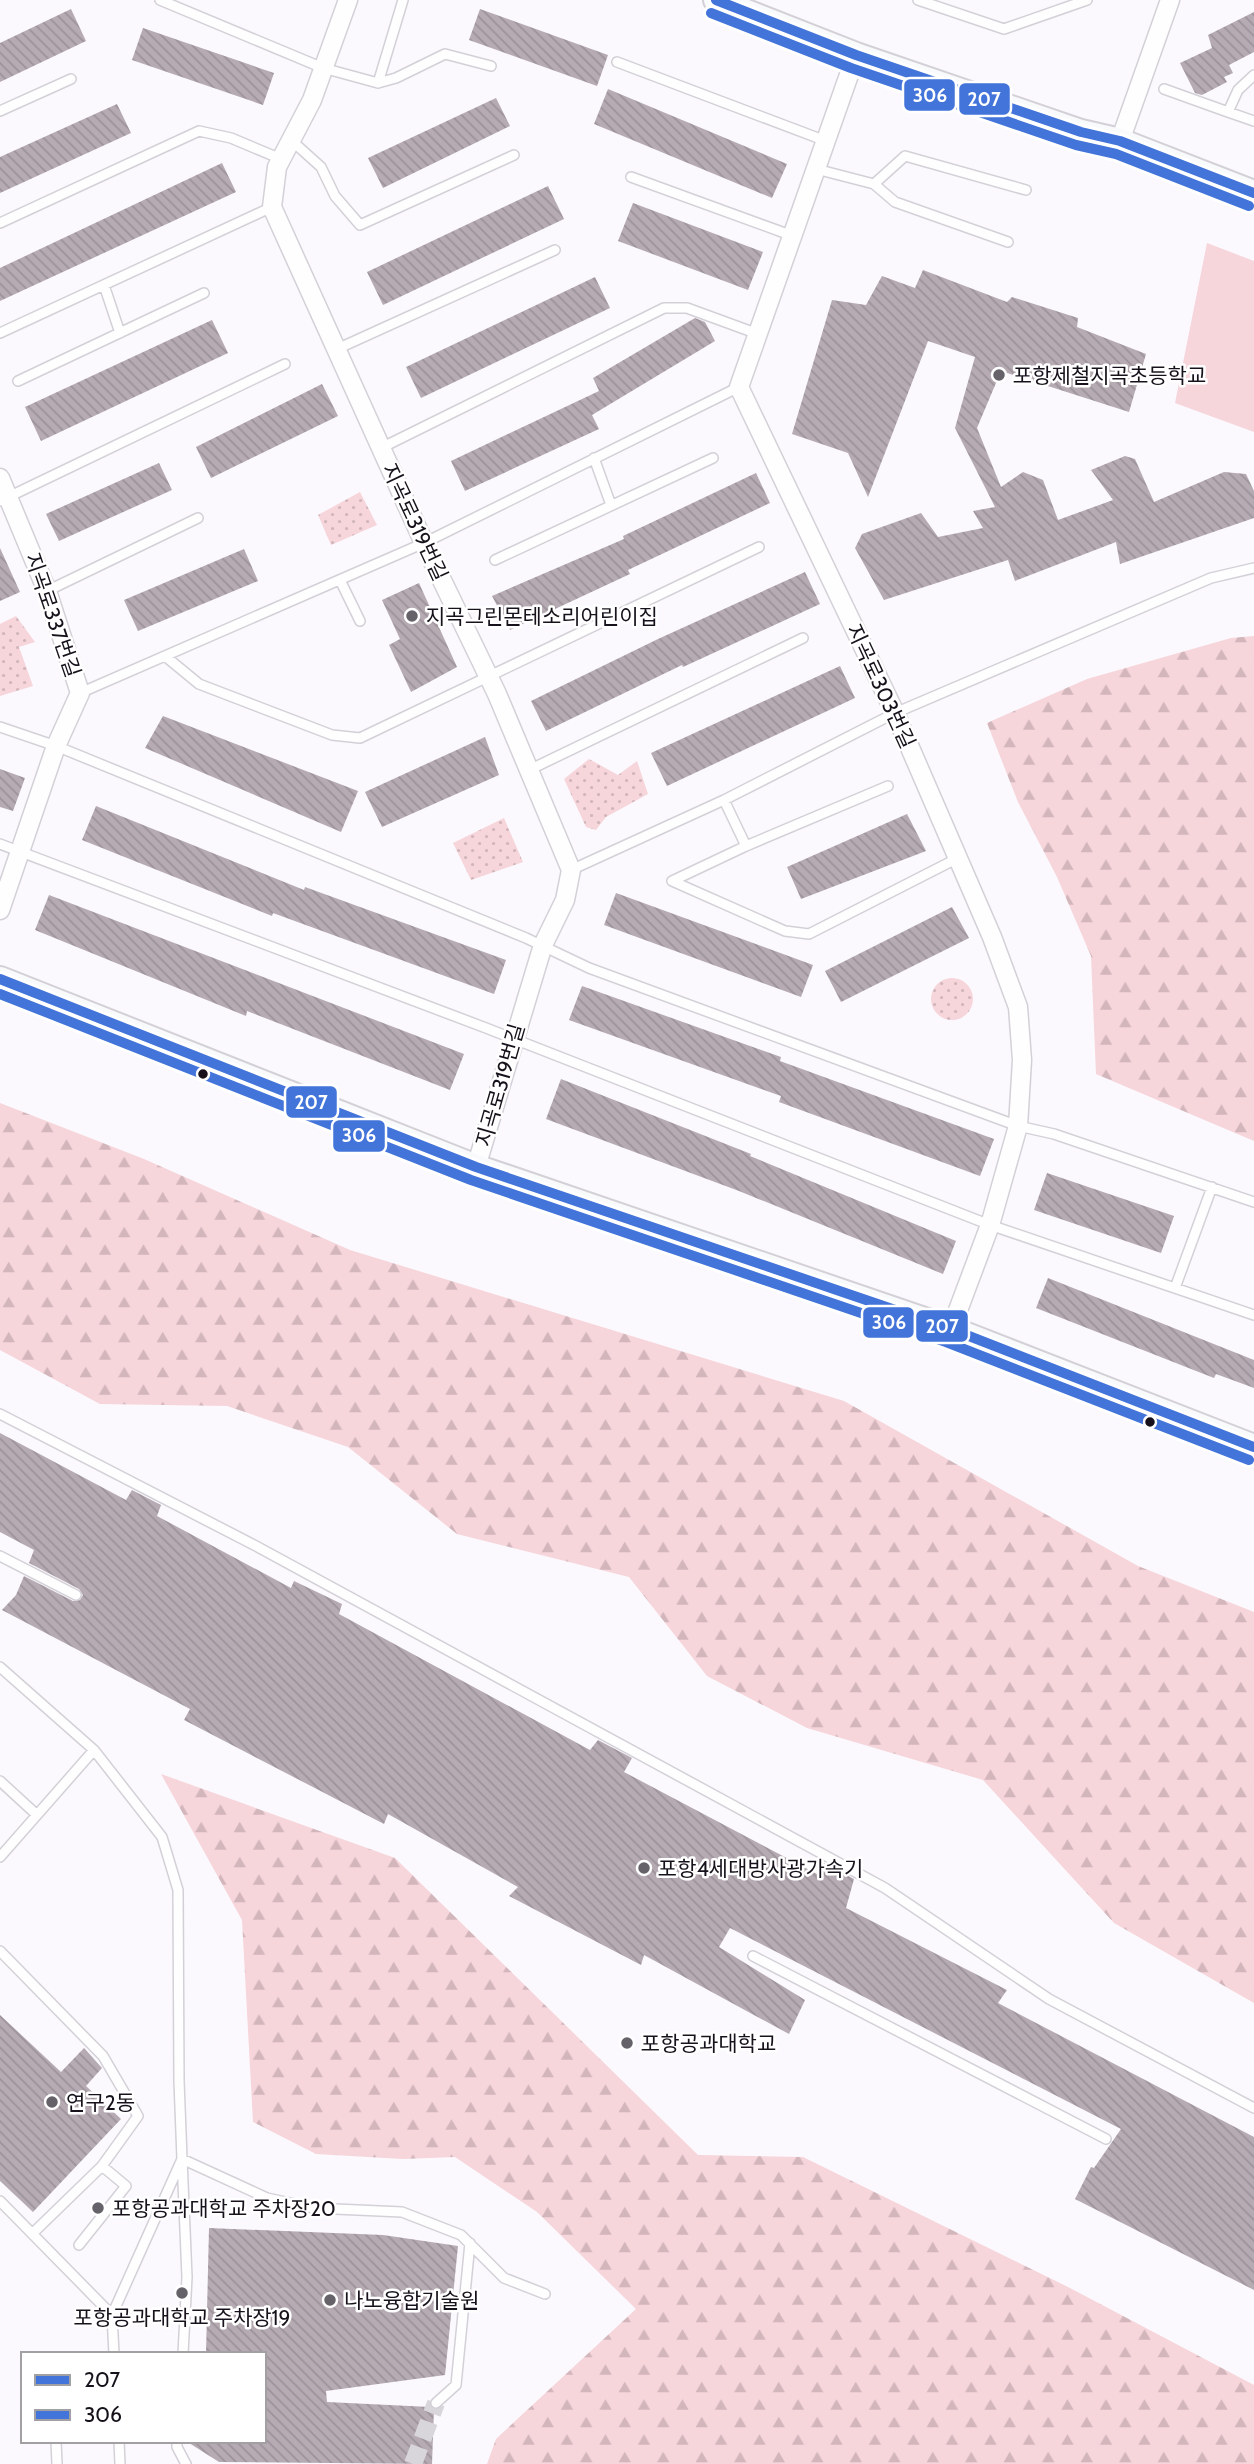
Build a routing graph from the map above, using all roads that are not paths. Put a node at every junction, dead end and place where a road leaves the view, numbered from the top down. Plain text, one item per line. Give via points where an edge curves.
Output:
1 (160, 0) edge
2 (348, 0) edge
3 (403, 0) edge
4 (716, 0) edge
5 (918, 0) edge
6 (1087, 0) edge
7 (1170, 0) edge
8 (856, 55) junction
9 (617, 62) dead end
10 (491, 66) dead end
11 (323, 68) junction
12 (1254, 75) edge
13 (71, 79) dead end
14 (378, 83) junction
15 (1164, 89) dead end
16 (0, 111) edge
17 (1228, 112) junction
18 (1254, 121) edge
19 (291, 140) junction
20 (826, 141) junction
21 (1120, 141) junction
22 (514, 155) dead end
23 (281, 159) junction
24 (816, 169) junction
25 (631, 177) dead end
26 (874, 184) junction
27 (1026, 190) dead end
28 (1254, 193) edge
29 (272, 206) junction
30 (0, 223) edge
31 (793, 236) junction
32 (1008, 242) dead end
33 (555, 250) dead end
34 (104, 285) junction
35 (204, 293) dead end
36 (0, 333) edge
37 (120, 333) junction
38 (758, 334) junction
39 (337, 349) junction
40 (285, 364) dead end
41 (18, 381) dead end
42 (739, 387) junction
43 (381, 448) junction
44 (594, 458) junction
45 (713, 458) dead end
46 (0, 478) edge
47 (4, 498) edge
48 (611, 505) junction
49 (198, 518) dead end
50 (424, 543) junction
51 (759, 547) dead end
52 (495, 559) dead end
53 (1254, 568) edge
54 (340, 580) junction
55 (47, 591) junction
56 (359, 621) dead end
57 (803, 638) dead end
58 (165, 656) junction
59 (488, 675) junction
60 (80, 693) junction
61 (895, 713) junction
62 (0, 727) edge
63 (56, 746) junction
64 (529, 770) junction
65 (888, 786) dead end
66 (724, 800) junction
67 (0, 844) edge
68 (746, 846) junction
69 (21, 851) junction
70 (958, 858) junction
71 (571, 870) junction
72 (0, 910) edge
73 (543, 945) junction
74 (0, 979) edge
75 (513, 1039) junction
76 (1018, 1126) junction
77 (476, 1167) junction
78 (1212, 1187) junction
79 (1254, 1202) edge
80 (990, 1225) junction
81 (1175, 1288) junction
82 (1254, 1315) edge
83 (951, 1329) junction
84 (0, 1414) edge
85 (1254, 1447) edge
86 (0, 1556) edge
87 (76, 1595) dead end
88 (0, 1667) edge
89 (94, 1750) junction
90 (0, 1781) edge
91 (37, 1815) junction
92 (0, 1857) edge
93 (0, 1951) edge
94 (753, 1956) dead end
95 (1254, 2108) edge
96 (1106, 2139) dead end
97 (183, 2159) junction
98 (102, 2166) junction
99 (0, 2201) edge
100 (33, 2232) junction
101 (470, 2243) junction
102 (79, 2245) dead end
103 (545, 2294) dead end
104 (112, 2315) junction
105 (114, 2352) edge
106 (183, 2352) edge
107 (436, 2403) tunnel mouth
108 (56, 2443) edge
109 (119, 2443) edge
110 (177, 2443) edge
111 (57, 2464) edge
112 (120, 2464) edge
113 (186, 2464) edge

1 - 11 lane
2 - 11 street
3 - 14 lane
4 - 8 main road
5 - 6 lane via 1004,29
7 - 21 street
8 - 20 street
8 - 21 main road via 1081,132
9 - 20 lane
10 - 14 lane via 445,54
11 - 14 lane
11 - 19 street
12 - 17 lane via 1238,90
13 - 16 lane
15 - 17 lane
17 - 18 lane
19 - 22 lane via 321,167 335,196 360,225
19 - 23 street
20 - 24 street
21 - 28 main road
23 - 29 street
23 - 30 lane via 231,138 199,131
24 - 26 lane
24 - 31 street
25 - 31 lane
26 - 27 lane via 905,156
26 - 32 lane via 895,202
29 - 34 lane
29 - 39 street, 지곡로319번길
31 - 38 street
33 - 39 lane
34 - 36 lane
34 - 37 lane
35 - 37 lane
37 - 41 lane
38 - 42 street
38 - 43 lane via 687,308 664,308
39 - 43 street, 지곡로319번길
40 - 47 lane
42 - 44 lane
42 - 61 street, 지곡로303번길
43 - 50 street, 지곡로319번길
44 - 48 lane
44 - 50 lane
45 - 48 lane
46 - 47 street, 지곡로337번길
47 - 55 street, 지곡로337번길
48 - 52 lane
49 - 55 lane
50 - 54 lane
50 - 59 street, 지곡로319번길
51 - 59 lane
53 - 61 lane via 1211,578
54 - 56 lane
54 - 58 lane
55 - 60 street, 지곡로337번길
57 - 64 lane
58 - 59 lane via 199,684 332,735 360,738
58 - 60 lane
59 - 64 street, 지곡로319번길
60 - 63 street, 지곡로337번길
61 - 66 lane
61 - 70 street, 지곡로303번길
62 - 63 lane
63 - 69 street, 지곡로337번길
63 - 73 lane
64 - 71 street, 지곡로319번길
65 - 68 lane
66 - 68 lane
66 - 71 lane
67 - 69 lane
68 - 70 lane via 672,881 785,931 809,934
69 - 72 street, 지곡로337번길
69 - 75 lane
70 - 76 street, 지곡로303번길 via 1018,1007 1022,1060
71 - 73 street, 지곡로319번길 via 565,900
73 - 75 street, 지곡로319번길
73 - 76 lane via 589,968
74 - 77 main road
75 - 77 street, 지곡로319번길
75 - 80 lane
76 - 78 lane
76 - 80 street, 지곡로303번길
77 - 83 main road
78 - 79 lane
78 - 81 lane
80 - 81 lane
80 - 83 street, 지곡로303번길
81 - 82 lane
83 - 85 main road
84 - 95 lane via 268,1552 885,1888 1049,1999
86 - 87 lane
88 - 89 lane
89 - 91 lane
89 - 97 lane via 162,1837 178,1890
90 - 91 lane
91 - 92 lane
93 - 98 lane via 103,2056 138,2116
94 - 96 lane
97 - 101 lane via 267,2198 313,2208 402,2212 461,2235
97 - 104 lane
97 - 106 lane via 187,2277
98 - 100 lane
98 - 102 lane via 126,2186
99 - 100 lane
100 - 104 lane
101 - 103 lane via 505,2278
101 - 107 lane via 456,2385
104 - 105 lane
108 - 111 lane
109 - 112 lane
110 - 113 lane

